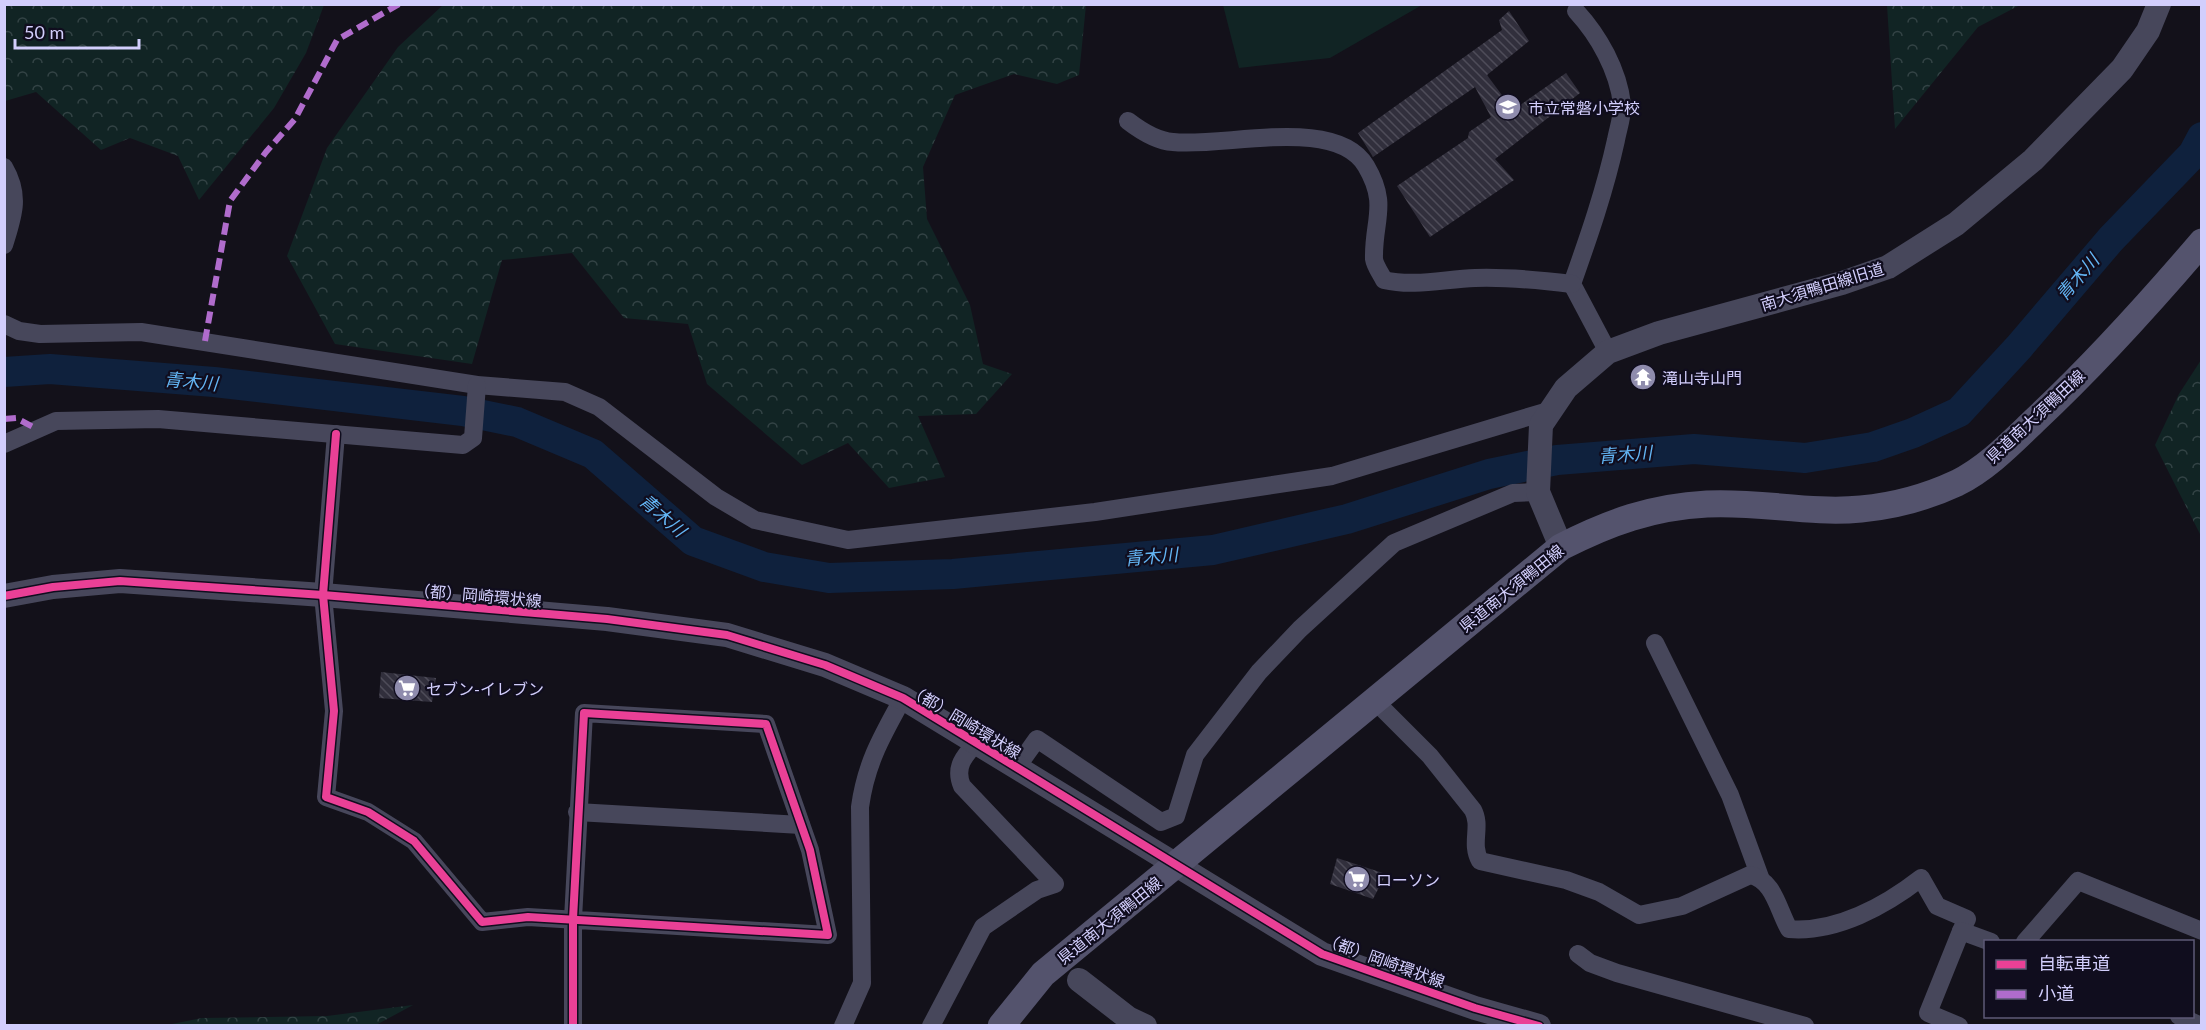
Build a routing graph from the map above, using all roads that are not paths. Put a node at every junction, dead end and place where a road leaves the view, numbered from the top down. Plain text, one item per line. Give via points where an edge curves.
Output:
1 (2159, 4) edge
2 (1576, 11) dead end
3 (1128, 121) dead end
4 (4, 167) edge
5 (2202, 242) edge
6 (4, 245) edge
7 (1572, 284) junction
8 (4, 324) edge
9 (1608, 352) junction
10 (475, 388) junction
11 (1544, 418) junction
12 (336, 434) junction
13 (4, 444) edge
14 (1539, 486) junction
15 (1561, 547) junction
16 (323, 595) junction
17 (4, 596) edge
18 (1655, 643) dead end
19 (903, 698) junction
20 (1374, 700) junction
21 (977, 742) junction
22 (1017, 767) junction
23 (577, 812) junction
24 (801, 825) junction
25 (1176, 866) junction
26 (1760, 877) junction
27 (573, 919) junction
28 (1961, 931) junction
29 (2202, 932) edge
30 (1986, 940) edge
31 (2027, 940) edge
32 (1578, 954) dead end
33 (1079, 980) dead end
34 (1471, 1017) edge
35 (2181, 1018) edge
36 (573, 1026) edge
37 (843, 1026) edge
38 (931, 1026) edge
39 (1002, 1026) edge
40 (1145, 1026) edge
41 (1539, 1026) edge
42 (1805, 1026) edge
43 (1959, 1026) edge
44 (2201, 1026) edge

1 - 9 street, 南大須鴨田線旧道 via 2148,31 2122,69 2033,160 1956,224 1888,267 1659,333
2 - 7 street via 1591,27 1609,60 1622,107 1606,186
3 - 7 street via 1172,142 1316,137 1343,145 1365,163 1376,185 1380,205 1374,261 1384,280 1401,284 1519,278
4 - 6 street via 16,206
5 - 15 main road, 県道南大須鴨田線 via 2152,301 2054,402 1996,457 1958,482 1913,500 1860,509 1709,503 1653,510 1608,523
7 - 9 street
8 - 10 street via 19,332 40,334 141,332
9 - 11 street, 南大須鴨田線旧道 via 1566,388
10 - 11 street via 565,392 599,406 717,496 755,520 848,540 1095,512 1332,476
10 - 12 street via 473,438 463,445
11 - 14 street
12 - 13 street via 158,419 56,421
12 - 16 street
14 - 15 street
14 - 22 street via 1394,543 1259,672 1195,755 1176,816 1161,822 1037,739
15 - 20 main road, 県道南大須鴨田線
16 - 17 street, （都）岡崎環状線 via 120,581
16 - 19 street, （都）岡崎環状線 via 607,619 727,635 825,665
16 - 27 street via 334,711 326,797 368,812 414,841 482,922 528,917
18 - 26 street via 1730,795
19 - 21 street, （都）岡崎環状線
19 - 37 street via 872,755 863,783 862,983
20 - 25 main road, 県道南大須鴨田線
20 - 26 street via 1430,756 1473,810 1478,820 1474,843 1480,861 1566,880 1599,892 1639,915 1682,906 1750,874
21 - 22 street, （都）岡崎環状線
21 - 38 street via 959,765 958,775 966,792 1055,884 1037,890 983,927
22 - 25 street, （都）岡崎環状線
23 - 24 street
23 - 24 street via 584,713 766,724
23 - 27 street
24 - 27 street via 828,935
25 - 34 street, （都）岡崎環状線 via 1322,954
25 - 39 main road, 県道南大須鴨田線 via 1043,974
26 - 28 street via 1769,886 1789,929 1824,927 1874,909 1921,878 1937,906 1967,919
27 - 36 street
28 - 30 street
28 - 43 street via 1928,1013
29 - 31 street via 2078,881
32 - 42 street via 1617,973
33 - 40 street via 1128,1018
34 - 41 street, （都）岡崎環状線
35 - 44 street

